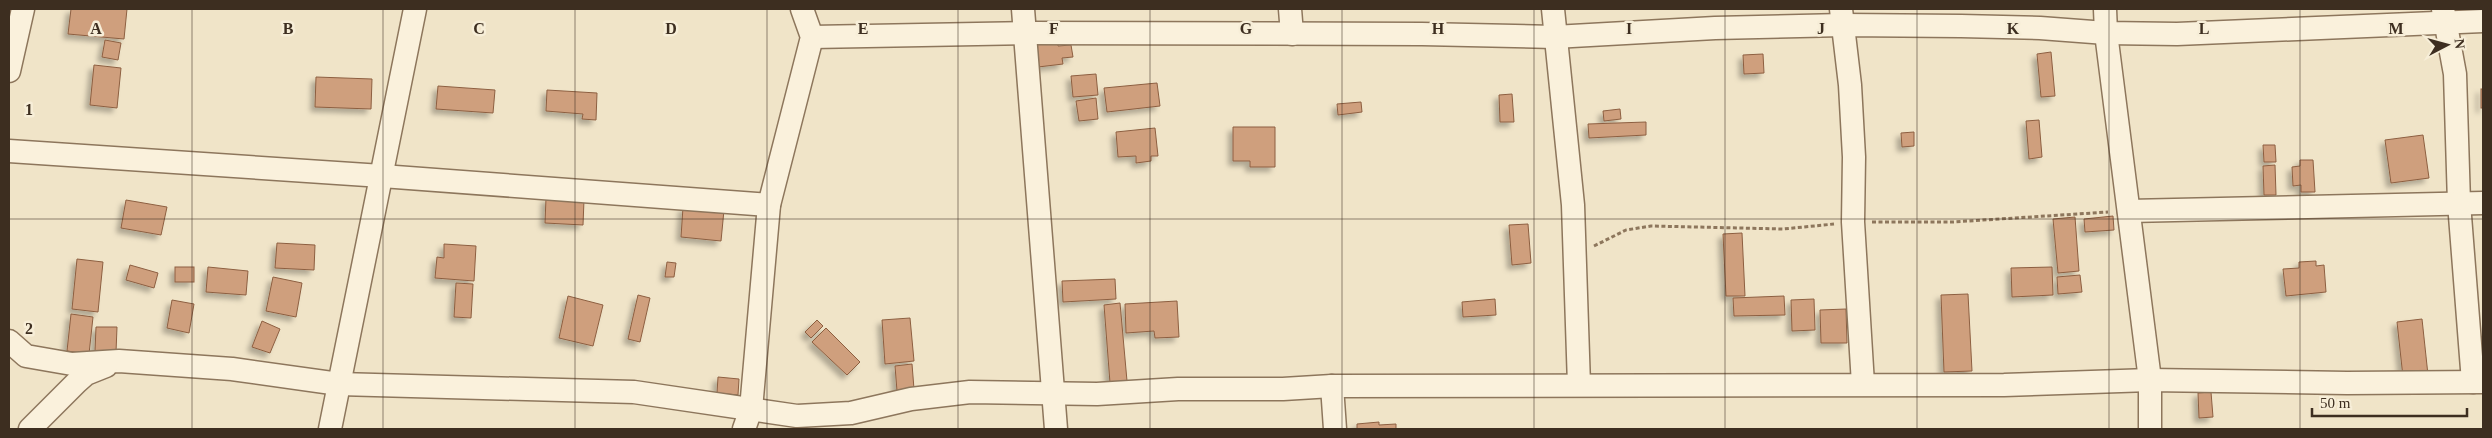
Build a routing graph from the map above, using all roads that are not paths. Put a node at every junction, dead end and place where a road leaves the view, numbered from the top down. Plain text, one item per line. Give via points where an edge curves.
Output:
1 (23, 9) edge
2 (415, 9) edge
3 (800, 9) edge
4 (1023, 9) edge
5 (1290, 9) edge
6 (1553, 9) edge
7 (2106, 9) edge
8 (2444, 15) edge
9 (1842, 17) edge
10 (2483, 21) edge
11 (1025, 33) junction
12 (1292, 34) junction
13 (2106, 34) junction
14 (812, 37) junction
15 (1554, 37) junction
16 (9, 71) edge
17 (9, 151) edge
18 (382, 176) junction
19 (2459, 203) junction
20 (2483, 203) edge
21 (770, 205) junction
22 (2129, 211) junction
23 (9, 341) edge
24 (17, 355) edge
25 (119, 361) junction
26 (2150, 380) junction
27 (2478, 382) edge
28 (339, 384) junction
29 (1863, 384) junction
30 (1332, 386) junction
31 (1579, 386) junction
32 (1052, 394) junction
33 (748, 419) edge
34 (30, 429) edge
35 (330, 429) edge
36 (1056, 429) edge
37 (1335, 429) edge
38 (2150, 429) edge

1 - 16 street
2 - 18 street
3 - 14 street
4 - 11 street
5 - 12 street
6 - 15 street
7 - 13 street
8 - 10 street
8 - 13 street via 2324,30
8 - 19 street via 2455,74
9 - 13 street
9 - 15 street
9 - 29 street via 1850,84
11 - 12 street
11 - 14 street
11 - 32 street
12 - 15 street
13 - 22 street
14 - 21 street
15 - 31 street via 1573,205
17 - 18 street
18 - 21 street
18 - 28 street
19 - 20 street
19 - 22 street
19 - 27 street
21 - 33 street
22 - 26 street
23 - 24 street
24 - 25 street via 72,364
25 - 28 street via 232,370
25 - 34 street via 86,374
26 - 27 street
26 - 29 street via 2004,385
26 - 38 street
28 - 33 street via 634,392
28 - 35 street
29 - 31 street
30 - 31 street
30 - 32 street
30 - 37 street
32 - 33 street via 970,392 842,414
32 - 36 street

